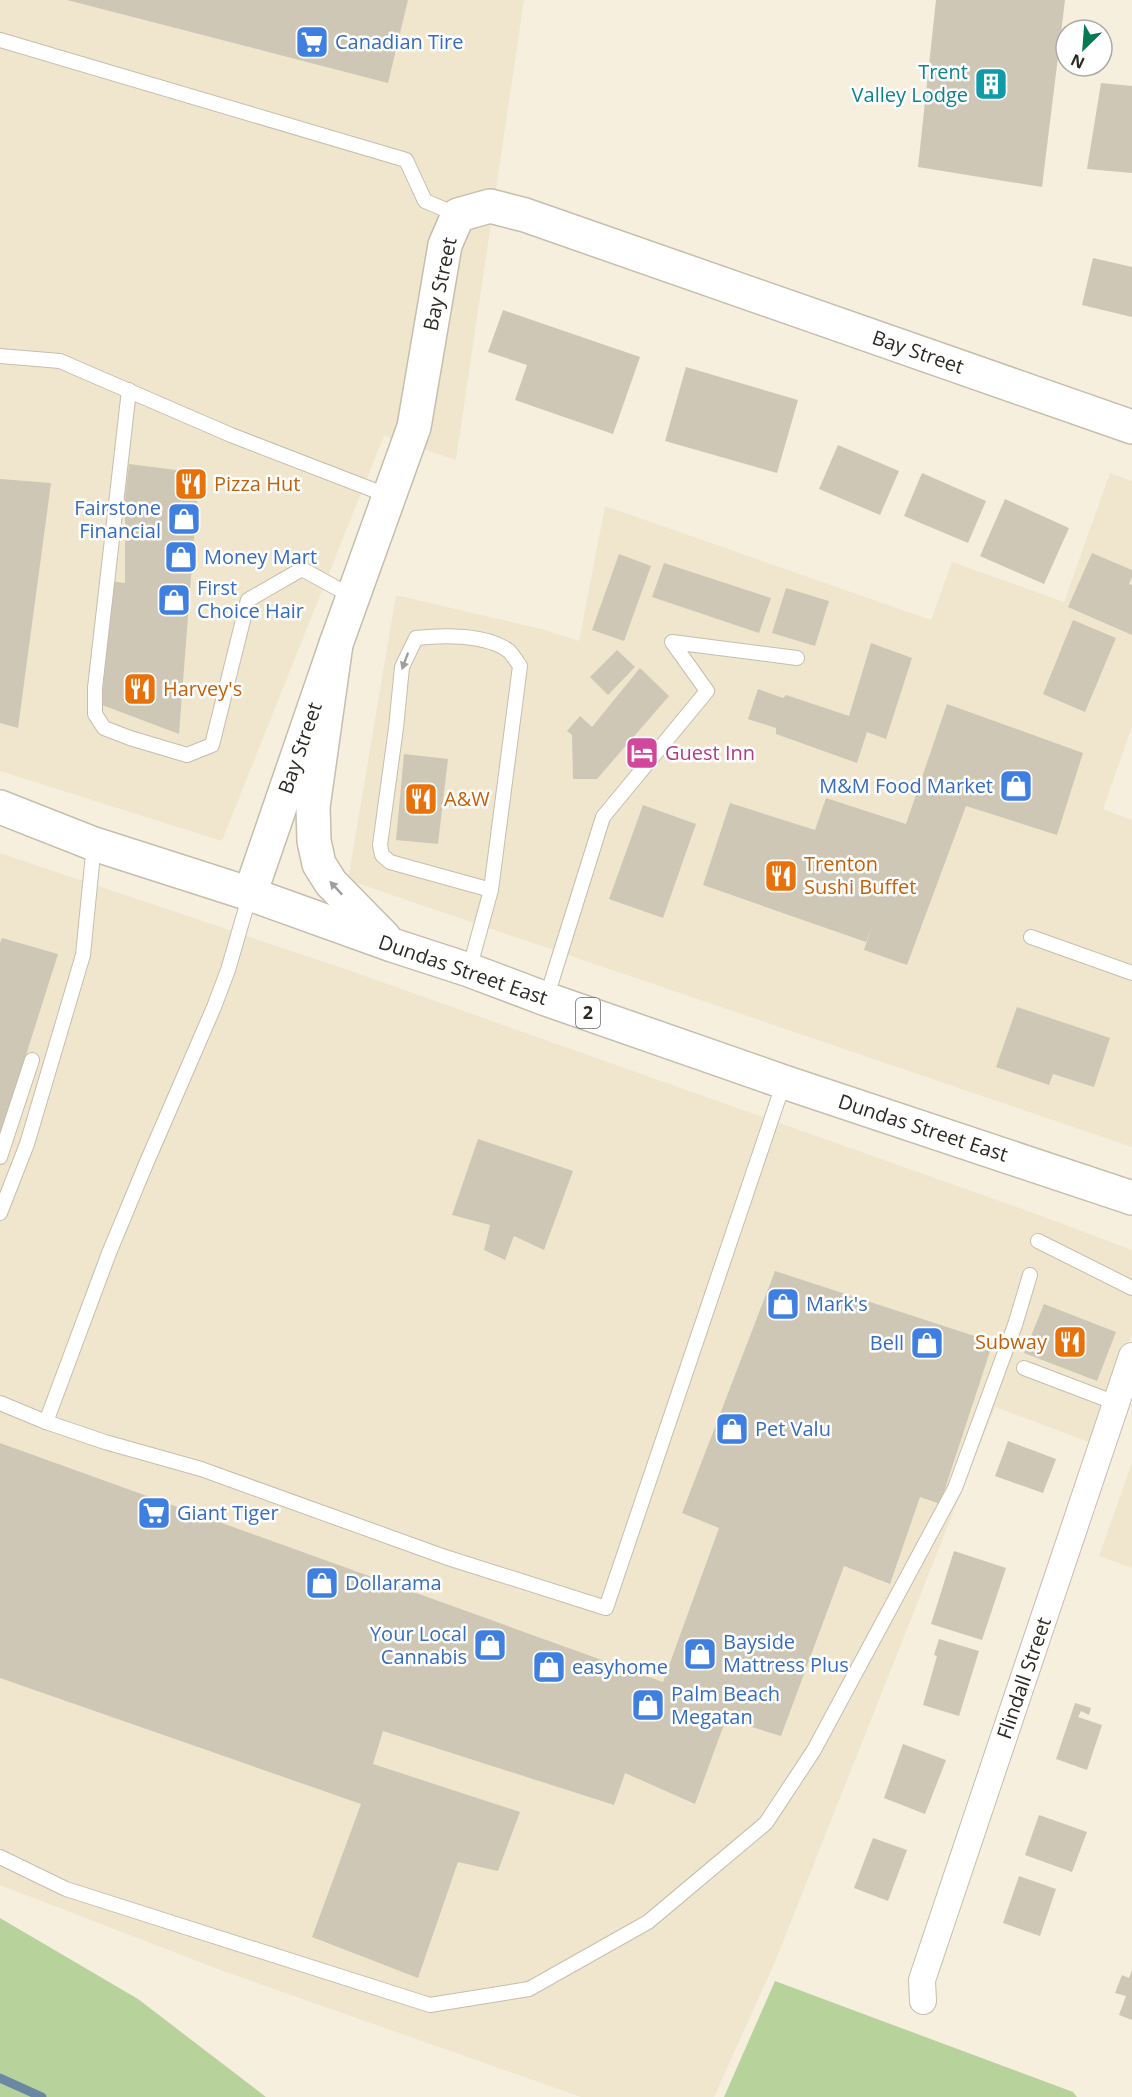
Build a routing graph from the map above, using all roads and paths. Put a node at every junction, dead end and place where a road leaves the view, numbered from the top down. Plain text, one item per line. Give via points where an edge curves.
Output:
1 (0, 40) edge
2 (458, 215) junction
3 (0, 356) edge
4 (129, 390) junction
5 (1132, 427) edge
6 (389, 496) junction
7 (353, 597) junction
8 (336, 644) junction
9 (797, 658) dead end
10 (0, 807) edge
11 (94, 843) junction
12 (491, 890) junction
13 (250, 894) junction
14 (1031, 937) dead end
15 (392, 945) junction
16 (470, 970) junction
17 (1132, 973) edge
18 (546, 999) junction
19 (32, 1060) dead end
20 (784, 1082) junction
21 (0, 1157) edge
22 (1132, 1198) edge
23 (0, 1214) edge
24 (1038, 1240) dead end
25 (1030, 1275) dead end
26 (1132, 1288) edge
27 (1132, 1356) edge
28 (1023, 1368) dead end
29 (0, 1403) edge
30 (1116, 1403) junction
31 (46, 1422) junction
32 (0, 1857) edge
33 (923, 2001) dead end

1 - 2 lane via 406,160 425,201
2 - 5 main road, Bay Street via 490,206 525,215
2 - 6 main road, Bay Street via 445,245 414,427
3 - 4 lane via 60,361
4 - 6 lane via 231,435
4 - 7 lane via 95,688 95,714 104,728 187,755 212,745 248,600 302,569
6 - 7 main road, Bay Street
7 - 8 main road, Bay Street
8 - 13 main road, Bay Street
15 -> 8 main road via 331,883 320,864 314,841 313,807
9 - 18 lane via 672,642 707,691 603,817
10 - 11 main road, Dundas Street East / 2
11 - 13 main road, Dundas Street East / 2
11 - 23 lane via 83,955 27,1144
12 -> 12 lane via 520,666 509,652 490,643 448,635 416,638 402,667 380,845 382,855 390,862
12 - 16 lane
13 - 15 main road, Dundas Street East / 2
13 - 31 lane via 214,1007 109,1253
14 - 17 lane
15 - 16 main road, Dundas Street East / 2
16 - 18 main road, Dundas Street East / 2
18 - 20 main road, Dundas Street East / 2
19 - 21 lane
20 - 22 main road, Dundas Street East / 2
20 - 31 lane via 606,1608 445,1557 201,1469
24 - 26 lane
25 - 32 lane via 955,1488 814,1750 766,1823 648,1922 529,1989 430,2005 66,1889
27 - 30 street, Flindall Street
28 - 30 lane
29 - 31 lane
30 - 33 street, Flindall Street via 922,1980

